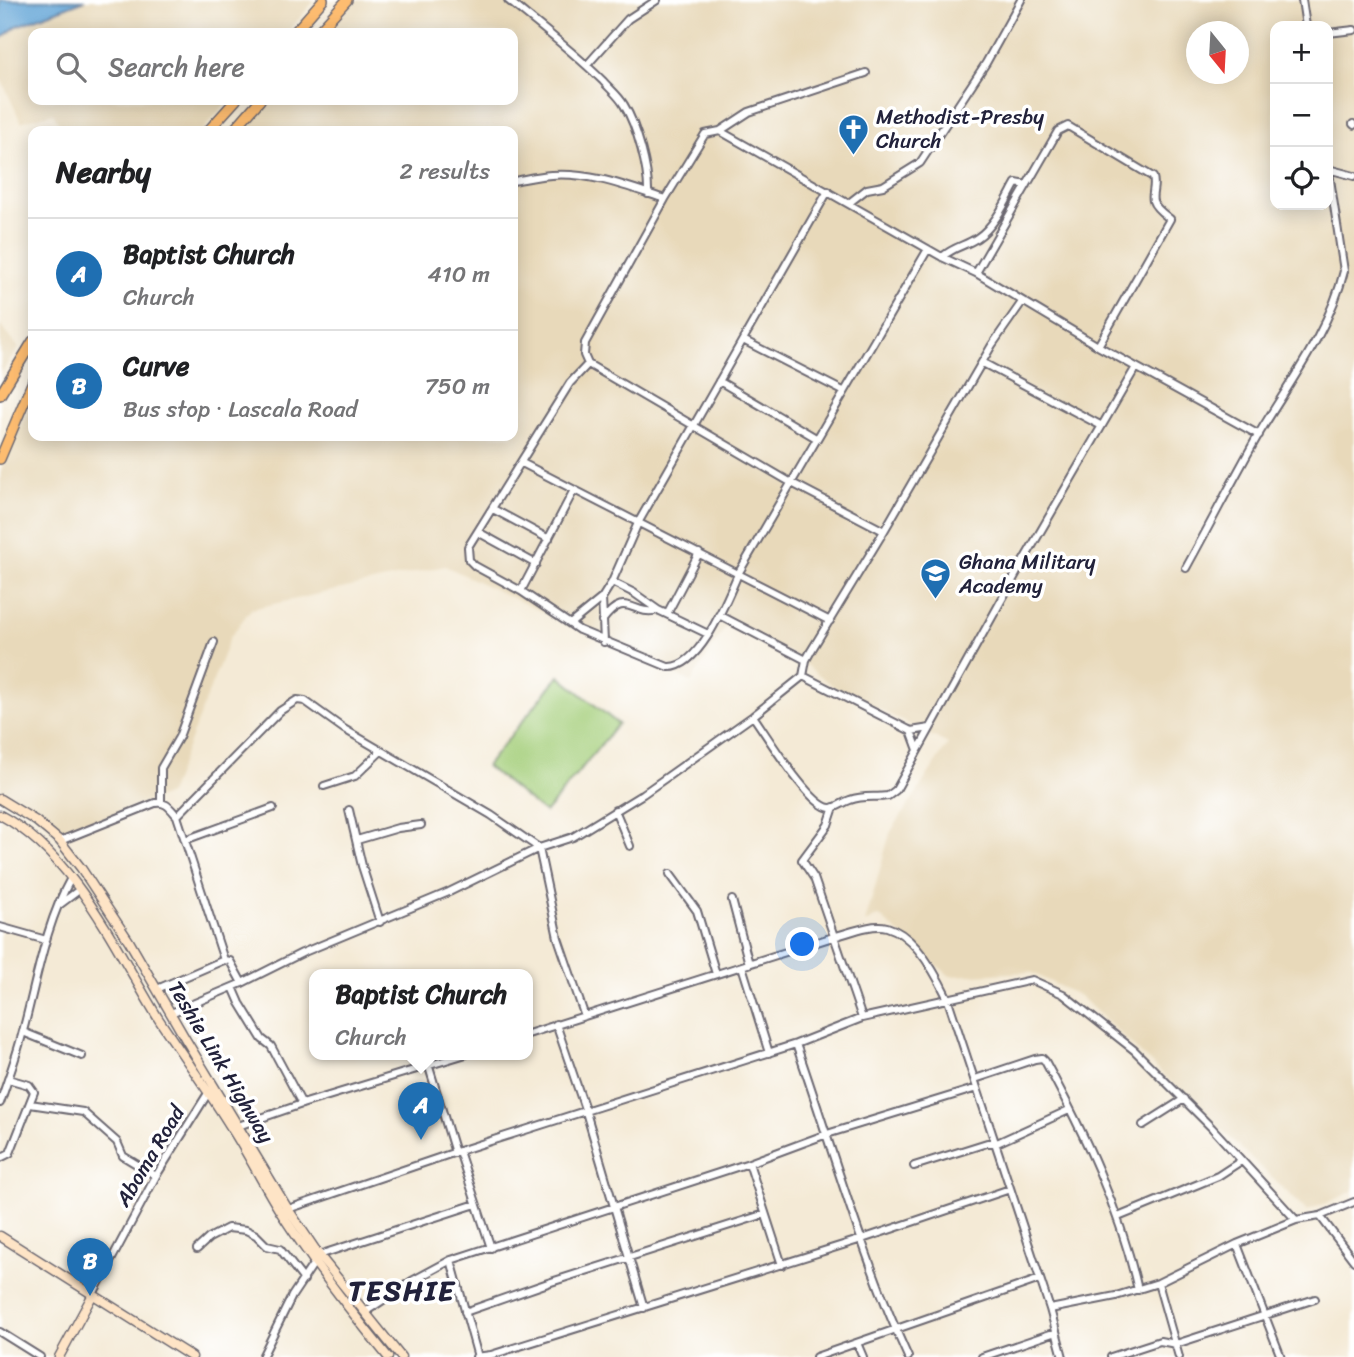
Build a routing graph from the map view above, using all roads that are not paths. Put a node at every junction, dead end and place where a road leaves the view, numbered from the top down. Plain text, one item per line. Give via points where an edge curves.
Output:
1 (323, 0) edge
2 (347, 0) edge
3 (508, 0) edge
4 (656, 0) edge
5 (1021, 0) edge
6 (1302, 0) edge
7 (1305, 21) edge
8 (298, 28) edge
9 (322, 28) edge
10 (1354, 30) edge
11 (1333, 32) edge
12 (587, 65) junction
13 (866, 73) dead end
14 (231, 105) edge
15 (256, 105) edge
16 (213, 126) edge
17 (237, 126) edge
18 (720, 131) junction
19 (1333, 170) edge
20 (1354, 176) edge
21 (518, 180) edge
22 (1027, 185) junction
23 (828, 191) junction
24 (648, 194) junction
25 (665, 199) junction
26 (1333, 202) edge
27 (849, 203) junction
28 (928, 249) junction
29 (942, 257) junction
30 (976, 273) junction
31 (1021, 302) junction
32 (743, 340) junction
33 (1098, 346) junction
34 (28, 349) edge
35 (983, 363) junction
36 (588, 364) junction
37 (1136, 367) junction
38 (719, 382) junction
39 (843, 391) junction
40 (28, 392) edge
41 (0, 395) edge
42 (694, 425) junction
43 (1100, 425) junction
44 (1259, 435) junction
45 (816, 438) junction
46 (0, 459) edge
47 (522, 463) junction
48 (790, 482) junction
49 (574, 490) junction
50 (493, 509) junction
51 (638, 523) junction
52 (884, 531) junction
53 (478, 532) junction
54 (549, 538) junction
55 (699, 552) junction
56 (536, 564) junction
57 (1186, 568) dead end
58 (738, 574) junction
59 (612, 582) junction
60 (521, 591) junction
61 (602, 598) junction
62 (658, 610) junction
63 (667, 614) junction
64 (719, 615) junction
65 (830, 621) junction
66 (601, 622) junction
67 (570, 624) junction
68 (708, 634) junction
69 (214, 642) dead end
70 (604, 642) junction
71 (806, 660) junction
72 (803, 676) junction
73 (753, 716) junction
74 (930, 728) junction
75 (911, 731) junction
76 (918, 750) junction
77 (382, 751) junction
78 (324, 786) dead end
79 (0, 799) edge
80 (161, 802) junction
81 (834, 807) junction
82 (273, 808) dead end
83 (349, 810) dead end
84 (615, 810) junction
85 (0, 815) edge
86 (177, 816) junction
87 (421, 825) dead end
88 (184, 840) junction
89 (357, 840) junction
90 (60, 841) junction
91 (630, 846) dead end
92 (540, 848) junction
93 (670, 874) dead end
94 (71, 878) junction
95 (79, 890) junction
96 (732, 900) dead end
97 (57, 906) junction
98 (380, 922) junction
99 (0, 927) edge
100 (833, 937) junction
101 (46, 940) junction
102 (224, 960) junction
103 (746, 965) junction
104 (716, 974) junction
105 (242, 983) junction
106 (233, 987) junction
107 (157, 989) junction
108 (947, 997) junction
109 (171, 1013) junction
110 (584, 1014) junction
111 (862, 1018) junction
112 (556, 1024) junction
113 (23, 1032) junction
114 (533, 1032) edge
115 (796, 1044) junction
116 (769, 1053) junction
117 (82, 1056) dead end
118 (449, 1060) edge
119 (429, 1067) junction
120 (8, 1079) junction
121 (975, 1079) junction
122 (977, 1088) junction
123 (211, 1089) junction
124 (1184, 1100) junction
125 (0, 1103) edge
126 (30, 1104) junction
127 (302, 1104) junction
128 (1069, 1110) junction
129 (586, 1112) junction
130 (1143, 1125) dead end
131 (238, 1126) junction
132 (827, 1134) junction
133 (997, 1143) junction
134 (457, 1152) junction
135 (0, 1158) edge
136 (1241, 1161) junction
137 (749, 1163) junction
138 (914, 1166) dead end
139 (156, 1176) junction
140 (1010, 1189) junction
141 (1354, 1202) edge
142 (476, 1204) junction
143 (613, 1208) junction
144 (288, 1209) junction
145 (765, 1214) junction
146 (1320, 1216) junction
147 (1118, 1217) junction
148 (1296, 1220) junction
149 (0, 1236) edge
150 (862, 1239) junction
151 (1237, 1244) junction
152 (491, 1248) junction
153 (197, 1249) dead end
154 (627, 1257) junction
155 (317, 1259) junction
156 (451, 1260) junction
157 (1354, 1261) edge
158 (782, 1265) junction
159 (1040, 1279) junction
160 (304, 1280) junction
161 (1157, 1283) junction
162 (1138, 1290) junction
163 (92, 1296) junction
164 (1315, 1299) dead end
165 (644, 1308) junction
166 (1049, 1309) junction
167 (365, 1312) junction
168 (465, 1312) junction
169 (1266, 1316) junction
170 (895, 1330) junction
171 (0, 1332) edge
172 (1056, 1332) junction
173 (857, 1343) junction
174 (1176, 1344) junction
175 (40, 1357) edge
176 (60, 1357) edge
177 (192, 1357) edge
178 (262, 1357) edge
179 (388, 1357) edge
180 (401, 1357) edge
181 (477, 1357) edge
182 (816, 1357) edge
183 (863, 1357) edge
184 (908, 1357) edge
185 (982, 1357) edge
186 (1063, 1357) edge
187 (1111, 1357) edge
188 (1179, 1357) edge
189 (1281, 1357) edge

1 - 8 main road
2 - 9 main road
3 - 12 street
4 - 12 street via 628,19
5 - 27 street via 920,163
6 - 7 street
10 - 11 street
12 - 24 street via 626,108 645,162
13 - 18 street via 749,112
14 - 16 main road
15 - 17 main road
18 - 23 street
18 - 25 street via 705,135
19 - 20 street
21 - 24 street via 580,176
22 - 29 street via 1016,183 984,231
22 - 30 street
22 - 33 street via 1058,131 1068,126 1156,182 1152,199 1170,219
23 - 27 street
23 - 32 street
24 - 25 street
25 - 36 street via 585,343
26 - 44 street via 1343,271 1340,284 1320,331
27 - 28 street
28 - 29 street
28 - 39 street
29 - 30 street
30 - 31 street
31 - 33 street
31 - 35 street
32 - 38 street
32 - 39 street
33 - 37 street
34 - 41 main road
35 - 43 street
35 - 52 street
36 - 42 street
36 - 47 street via 570,383
37 - 43 street
37 - 44 street
38 - 42 street
38 - 45 street
39 - 45 street
40 - 46 main road
42 - 48 street
42 - 51 street
43 - 74 street
44 - 57 street
45 - 48 street
47 - 49 street
47 - 50 street
48 - 52 street
48 - 58 street
49 - 51 street
49 - 54 street
50 - 53 street
50 - 54 street
51 - 55 street
51 - 59 street
52 - 65 street
53 - 56 street
53 - 60 street via 468,548 469,560
54 - 56 street
55 - 58 street
55 - 63 street
56 - 60 street
58 - 64 street
58 - 65 street
59 - 61 street
59 - 62 street
60 - 67 street
61 - 66 street
61 - 67 street
62 - 63 street
62 - 66 street via 647,612 625,604
63 - 68 street
64 - 68 street
64 - 71 street
65 - 71 street
66 - 70 street
67 - 70 street
68 - 70 street via 677,668
69 - 80 street via 179,737 161,768
71 - 72 street
72 - 73 street
72 - 75 street
73 - 81 street via 803,787 818,803
73 - 84 street
74 - 75 street
74 - 76 street
75 - 76 street
76 - 81 street via 888,796 863,796
77 - 78 street via 355,776
77 - 86 street via 297,700 280,711
77 - 92 street
79 - 90 main road, Teshie Link Highway
80 - 86 street
80 - 90 street
81 - 100 street via 828,825 802,860 814,878
82 - 88 street
83 - 89 street
84 - 91 street
84 - 92 street via 572,837
85 - 94 main road, Teshie Link Highway via 52,854
86 - 88 street
87 - 89 street
88 - 102 street
89 - 98 street
90 - 107 main road, Teshie Link Highway
92 - 98 street
92 - 110 street via 558,938
93 - 104 street via 697,911
94 - 95 main road, Teshie Link Highway
94 - 97 street
95 - 97 street
95 - 123 main road, Teshie Link Highway
96 - 103 street
97 - 101 street
98 - 105 street
99 - 101 street
100 - 103 street
100 - 108 street via 888,927 923,957
100 - 111 street
101 - 113 street
102 - 105 street via 230,961
102 - 107 street
103 - 104 street
103 - 116 street
104 - 110 street
105 - 106 street
106 - 109 street
106 - 127 street
107 - 109 main road, Teshie Link Highway
108 - 111 street
108 - 121 street
108 - 124 street via 1025,979 1039,982 1107,1027
109 - 123 main road, Teshie Link Highway
110 - 112 street
111 - 115 street
112 - 114 street
112 - 129 street
113 - 117 street
113 - 120 street
115 - 116 street
115 - 132 street
116 - 129 street
118 - 119 street
119 - 127 street
119 - 134 street
120 - 125 street
120 - 126 street via 32,1087
121 - 122 street
121 - 128 street via 1042,1058
122 - 132 street
122 - 133 street
123 - 131 main road, Teshie Link Highway
123 - 139 street, Aboma Road
123 - 155 main road, Teshie Link Highway via 281,1213
124 - 130 street
124 - 136 street
126 - 135 street via 10,1153
126 - 139 street via 83,1112 117,1142 123,1156
127 - 131 street
128 - 133 street
128 - 147 street
129 - 134 street
129 - 143 street
131 - 144 main road, Teshie Link Highway
132 - 137 street
132 - 150 street
133 - 138 street
133 - 140 street
134 - 142 street
134 - 144 street
136 - 147 street via 1218,1176
136 - 148 street
137 - 143 street
137 - 145 street
139 - 163 street, Aboma Road
140 - 150 street
140 - 159 street
141 - 146 street
142 - 152 street
142 - 155 street
143 - 152 street
143 - 154 street
144 - 155 main road, Teshie Link Highway
145 - 154 street
145 - 158 street
146 - 148 street
146 - 157 street
147 - 162 street
148 - 151 street
149 - 163 main road
150 - 158 street
150 - 170 street
151 - 161 street
151 - 169 street
152 - 156 street
153 - 160 street via 228,1228 246,1230 280,1250
154 - 165 street
154 - 168 street
155 - 160 street
155 - 167 main road, Teshie Link Highway
155 - 179 main road, Teshie Link Highway
156 - 167 street
156 - 168 street
158 - 165 street
159 - 166 street
159 - 170 street
160 - 178 street
161 - 162 street
161 - 174 street
162 - 166 street
163 - 176 main road, Aboma Road
163 - 177 main road
164 - 169 street
165 - 181 street
166 - 172 street
167 - 180 main road, Teshie Link Highway
168 - 181 street
169 - 174 street
169 - 189 street
170 - 173 street
170 - 184 street
171 - 175 street
172 - 185 street
172 - 186 street
173 - 182 street
173 - 183 street
174 - 187 street via 1160,1341
174 - 188 street

